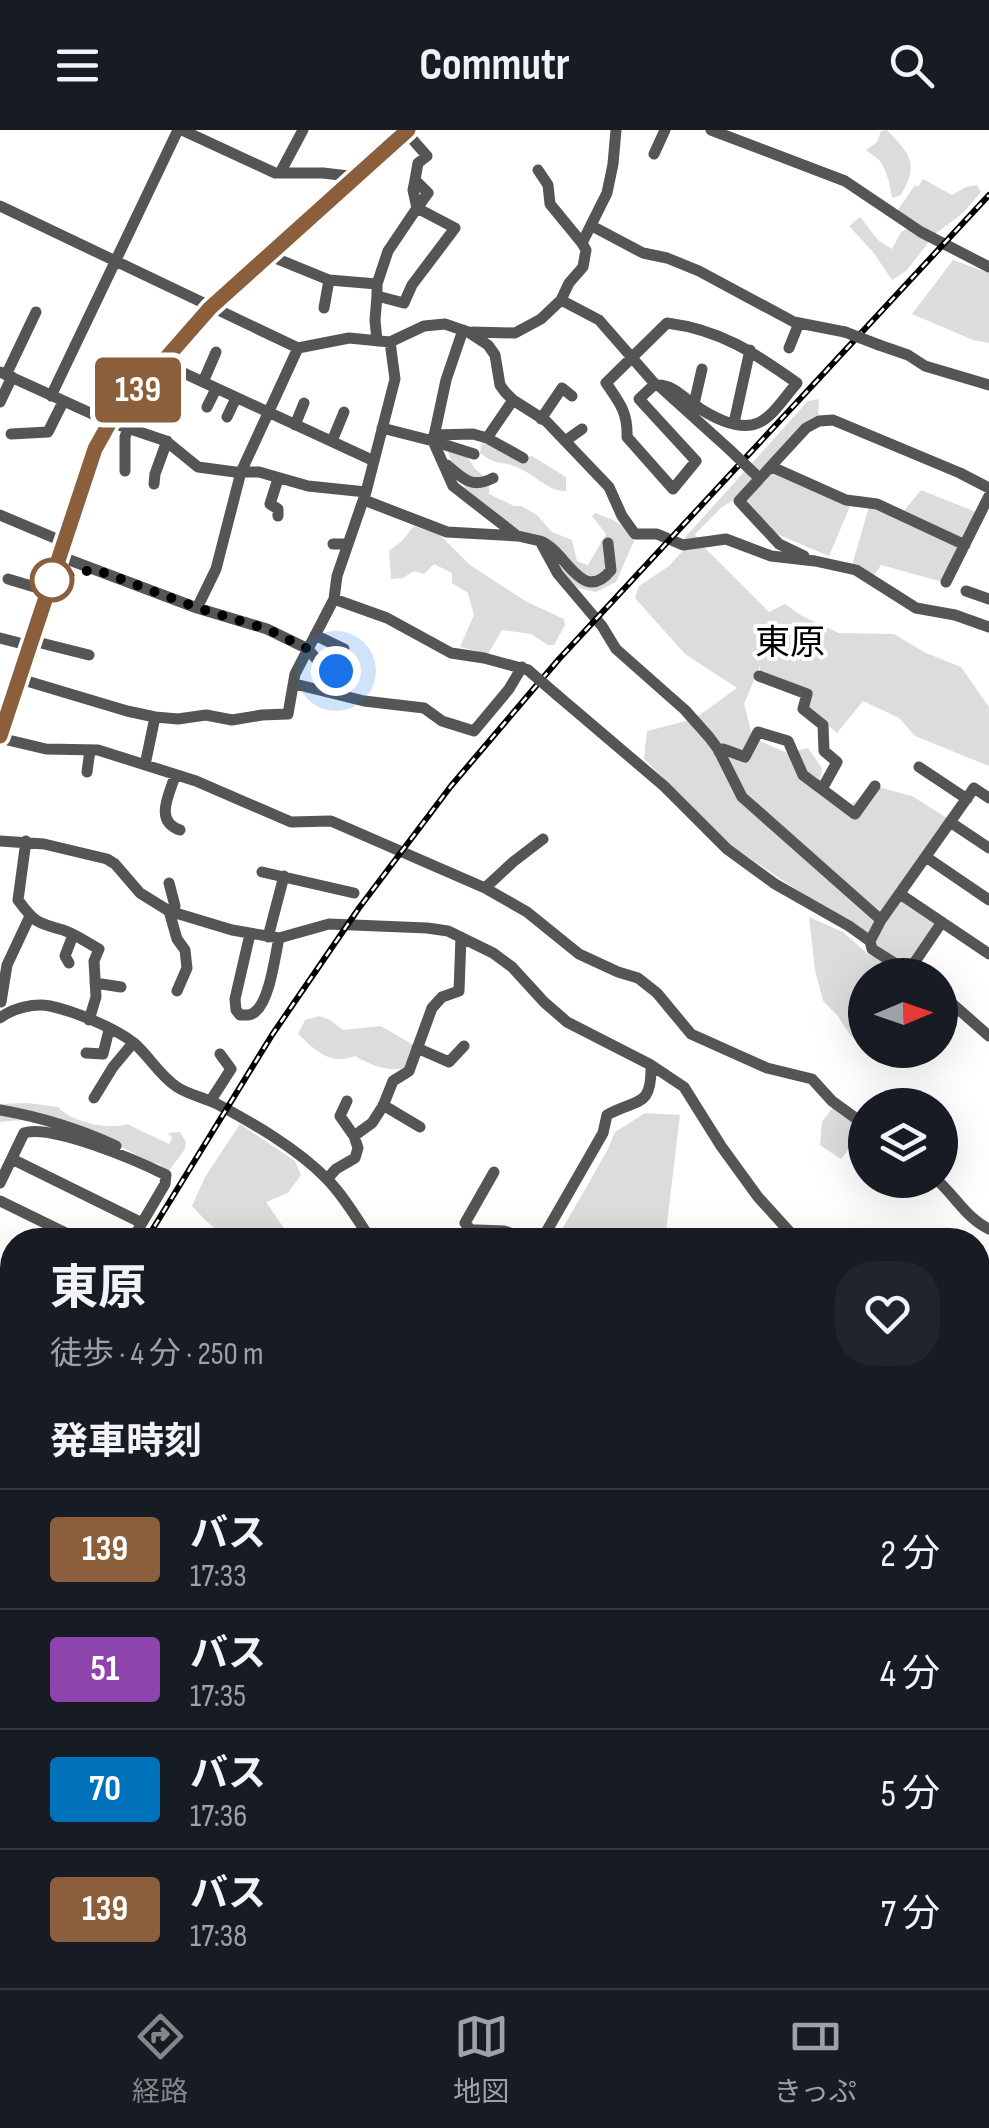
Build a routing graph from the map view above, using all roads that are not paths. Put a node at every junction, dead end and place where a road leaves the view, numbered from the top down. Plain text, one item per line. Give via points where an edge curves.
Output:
1 (180, 130) edge
2 (303, 130) edge
3 (616, 130) edge
4 (665, 130) edge
5 (710, 130) edge
6 (407, 131) edge
7 (654, 154) dead end
8 (538, 170) dead end
9 (280, 174) junction
10 (357, 177) junction
11 (0, 206) edge
12 (417, 208) junction
13 (592, 226) junction
14 (582, 243) junction
15 (270, 256) junction
16 (116, 260) junction
17 (989, 266) edge
18 (329, 280) junction
19 (377, 290) junction
20 (562, 300) junction
21 (210, 308) junction
22 (324, 308) dead end
23 (36, 312) dead end
24 (798, 322) junction
25 (689, 326) junction
26 (465, 331) junction
27 (685, 340) dead end
28 (383, 341) junction
29 (298, 348) junction
30 (789, 348) dead end
31 (750, 350) junction
32 (216, 352) dead end
33 (631, 358) junction
34 (162, 364) junction
35 (702, 369) dead end
36 (6, 374) edge
37 (203, 382) junction
38 (656, 384) junction
39 (989, 385) edge
40 (216, 389) junction
41 (572, 396) dead end
42 (236, 398) junction
43 (58, 399) junction
44 (513, 400) junction
45 (0, 402) edge
46 (304, 403) dead end
47 (694, 404) junction
48 (207, 407) dead end
49 (269, 412) junction
50 (344, 412) dead end
51 (227, 417) dead end
52 (541, 418) junction
53 (110, 422) junction
54 (734, 423) junction
55 (295, 424) junction
56 (128, 428) junction
57 (382, 428) junction
58 (582, 429) dead end
59 (11, 434) dead end
60 (433, 438) junction
61 (488, 438) junction
62 (565, 440) junction
63 (167, 441) junction
64 (332, 441) junction
65 (474, 454) dead end
66 (523, 458) dead end
67 (374, 461) junction
68 (443, 467) junction
69 (772, 467) junction
70 (125, 471) dead end
71 (241, 472) junction
72 (494, 478) dead end
73 (758, 478) junction
74 (278, 479) junction
75 (154, 484) dead end
76 (989, 488) edge
77 (365, 496) junction
78 (989, 496) edge
79 (0, 515) edge
80 (278, 516) dead end
81 (340, 525) dead end
82 (354, 528) junction
83 (518, 536) junction
84 (540, 541) junction
85 (333, 544) dead end
86 (348, 544) junction
87 (608, 544) dead end
88 (965, 545) junction
89 (62, 549) junction
90 (815, 560) junction
91 (8, 579) dead end
92 (946, 582) dead end
93 (48, 591) junction
94 (966, 591) dead end
95 (334, 598) junction
96 (989, 599) edge
97 (198, 608) junction
98 (989, 627) edge
99 (315, 635) junction
100 (0, 638) edge
101 (32, 644) junction
102 (344, 648) dead end
103 (308, 649) junction
104 (89, 655) dead end
105 (525, 668) junction
106 (336, 671) dead end
107 (759, 676) dead end
108 (20, 679) junction
109 (295, 684) junction
110 (155, 717) junction
111 (0, 737) edge
112 (90, 750) junction
113 (719, 752) junction
114 (145, 765) junction
115 (919, 767) dead end
116 (87, 772) dead end
117 (176, 776) junction
118 (874, 786) dead end
119 (822, 789) junction
120 (989, 798) edge
121 (967, 799) junction
122 (950, 822) junction
123 (180, 830) dead end
124 (543, 839) dead end
125 (0, 841) edge
126 (26, 842) junction
127 (989, 848) edge
128 (926, 858) junction
129 (262, 872) dead end
130 (284, 876) junction
131 (168, 883) dead end
132 (485, 888) junction
133 (354, 893) dead end
134 (900, 894) junction
135 (0, 898) edge
136 (18, 900) junction
137 (989, 900) edge
138 (172, 913) junction
139 (238, 913) dead end
140 (30, 916) junction
141 (881, 920) junction
142 (942, 922) junction
143 (232, 930) junction
144 (250, 934) junction
145 (73, 936) junction
146 (461, 937) junction
147 (273, 938) junction
148 (870, 941) junction
149 (989, 954) edge
150 (885, 958) edge
151 (919, 958) edge
152 (68, 962) dead end
153 (95, 983) junction
154 (121, 987) dead end
155 (178, 991) dead end
156 (2, 1009) edge
157 (958, 1009) edge
158 (89, 1020) junction
159 (109, 1030) junction
160 (989, 1036) edge
161 (133, 1043) junction
162 (464, 1046) dead end
163 (417, 1048) junction
164 (86, 1053) dead end
165 (220, 1054) dead end
166 (652, 1066) junction
167 (94, 1098) dead end
168 (211, 1100) junction
169 (347, 1101) dead end
170 (383, 1105) junction
171 (0, 1110) edge
172 (848, 1113) edge
173 (30, 1115) junction
174 (420, 1127) dead end
175 (29, 1130) junction
176 (354, 1136) junction
177 (12, 1159) junction
178 (494, 1172) dead end
179 (166, 1176) junction
180 (327, 1179) junction
181 (0, 1183) edge
182 (955, 1198) edge
183 (0, 1201) edge
184 (142, 1224) junction
185 (55, 1228) edge
186 (140, 1228) edge
187 (363, 1228) edge
188 (469, 1228) edge
189 (548, 1228) edge
190 (787, 1228) edge
191 (987, 1228) edge

1 - 9 street
1 - 16 street
2 - 9 street
3 - 13 street via 607,193
4 - 7 street
5 - 17 street via 845,182
6 - 10 main road
6 - 12 street via 427,156 418,162 415,180 428,193
8 - 14 street via 550,204
9 - 10 street
10 - 15 main road
11 - 16 street
12 - 19 street via 388,251
12 - 19 street via 454,228 404,303
13 - 14 street
13 - 24 street
14 - 20 street via 583,267
15 - 18 street
15 - 21 main road
16 - 21 street
16 - 43 street
18 - 19 street
18 - 22 street
19 - 28 street via 375,320
20 - 26 street via 515,333
20 - 33 street via 598,320
21 - 29 street
21 - 34 main road
23 - 36 street
24 - 30 street
24 - 39 street, bridge via 845,332
25 - 27 street
25 - 31 street
25 - 33 street via 667,322
26 - 28 street via 424,326
26 - 44 street via 495,355 500,384
26 - 60 street
28 - 29 street via 349,338
28 - 57 street via 395,379
29 - 49 street
31 - 54 street
31 - 54 street via 797,383 762,422
32 - 37 street
33 - 38 street
33 - 38 street via 606,382 628,420 627,436 673,490 696,461 640,400
34 - 37 street
34 - 53 main road
35 - 47 street
36 - 43 street
36 - 45 street
37 - 40 street
38 - 47 street
38 - 73 street, bridge
40 - 42 street
40 - 48 street
41 - 52 street via 562,388
42 - 49 street
42 - 51 street
43 - 53 street
43 - 59 street via 48,432
44 - 52 street
44 - 61 street
46 - 55 street
47 - 54 street
49 - 55 street
49 - 71 street
50 - 64 street
52 - 62 street
53 - 56 street
53 - 89 main road
55 - 64 street
56 - 63 street
56 - 70 street
57 - 60 street
57 - 67 street
58 - 62 street
60 - 61 street
60 - 65 street
60 - 68 street
61 - 66 street
62 - 90 street via 608,487 636,534 682,545 726,540 771,556
63 - 71 street via 198,467
63 - 75 street
64 - 67 street
67 - 77 street
68 - 72 street via 465,481
68 - 83 street via 454,486
69 - 73 street
69 - 76 street via 806,428 833,420
69 - 88 street via 846,500 877,504
71 - 74 street
71 - 97 street via 216,569
73 - 90 street via 738,501 779,544
74 - 77 street
74 - 80 street via 270,504
77 - 82 street
77 - 83 street via 446,532
78 - 88 street
79 - 89 street
81 - 82 street
82 - 86 street
83 - 84 street
84 - 87 street via 580,580 592,582 610,570
84 - 113 street via 616,649 685,710
85 - 86 street
86 - 95 street
88 - 92 street
89 - 93 main road
89 - 97 street
90 - 98 street via 856,570 916,608
91 - 93 street
93 - 101 main road
94 - 96 street
95 - 99 street
95 - 105 street via 451,653
97 - 103 street
99 - 102 street
99 - 103 street
100 - 101 street
101 - 104 street
101 - 108 main road
103 - 106 street
103 - 109 street
105 - 109 street via 474,730 424,708
105 - 148 street, bridge via 727,849
107 - 119 street via 808,694 802,710 823,725 824,751 838,762
108 - 110 street
108 - 111 main road
109 - 110 street via 288,714
110 - 114 street
111 - 112 street via 46,750
112 - 114 street
112 - 116 street
113 - 119 street via 745,757 758,732 788,741 803,775
113 - 141 street via 742,797
114 - 117 street
115 - 121 street
117 - 123 street via 166,819
117 - 132 street via 290,822 331,820
118 - 119 street via 855,814
120 - 121 street via 974,788
121 - 122 street
122 - 127 street
122 - 128 street
124 - 132 street
125 - 126 street
126 - 136 street
126 - 138 street via 78,845 114,864 140,893
128 - 134 street
128 - 137 street
129 - 130 street
130 - 133 street
130 - 147 street
131 - 138 street
132 - 172 street via 528,912 578,954 638,978 692,1034 767,1068 812,1079
134 - 141 street
134 - 142 street
135 - 136 street
136 - 140 street
138 - 143 street
138 - 155 street via 187,968
139 - 143 street
140 - 145 street
140 - 156 street via 7,964
141 - 148 street
142 - 149 street
142 - 151 street
143 - 144 street
144 - 147 street
144 - 147 street via 235,999 240,1014 256,1011 265,998
145 - 152 street
145 - 153 street via 99,949
146 - 147 street via 428,928 329,924
146 - 163 street via 459,991 432,1008
146 - 166 street via 512,968 567,1022
148 - 150 street
153 - 154 street
153 - 158 street
156 - 158 street via 48,1006
157 - 160 street
158 - 159 street
159 - 161 street
159 - 164 street via 103,1054
161 - 167 street
161 - 168 street via 176,1087
162 - 163 street via 449,1062
163 - 170 street
165 - 168 street via 231,1068
166 - 189 street via 647,1095 607,1115
166 - 190 street via 684,1087
168 - 180 street
169 - 176 street via 340,1116
170 - 174 street
170 - 176 street
171 - 173 street
173 - 175 street
173 - 179 street via 95,1136
175 - 177 street
175 - 179 street via 90,1144
176 - 180 street via 354,1158
177 - 181 street
177 - 184 street
178 - 188 street via 465,1223
179 - 184 street
180 - 187 street
182 - 191 street
183 - 185 street
184 - 186 street

